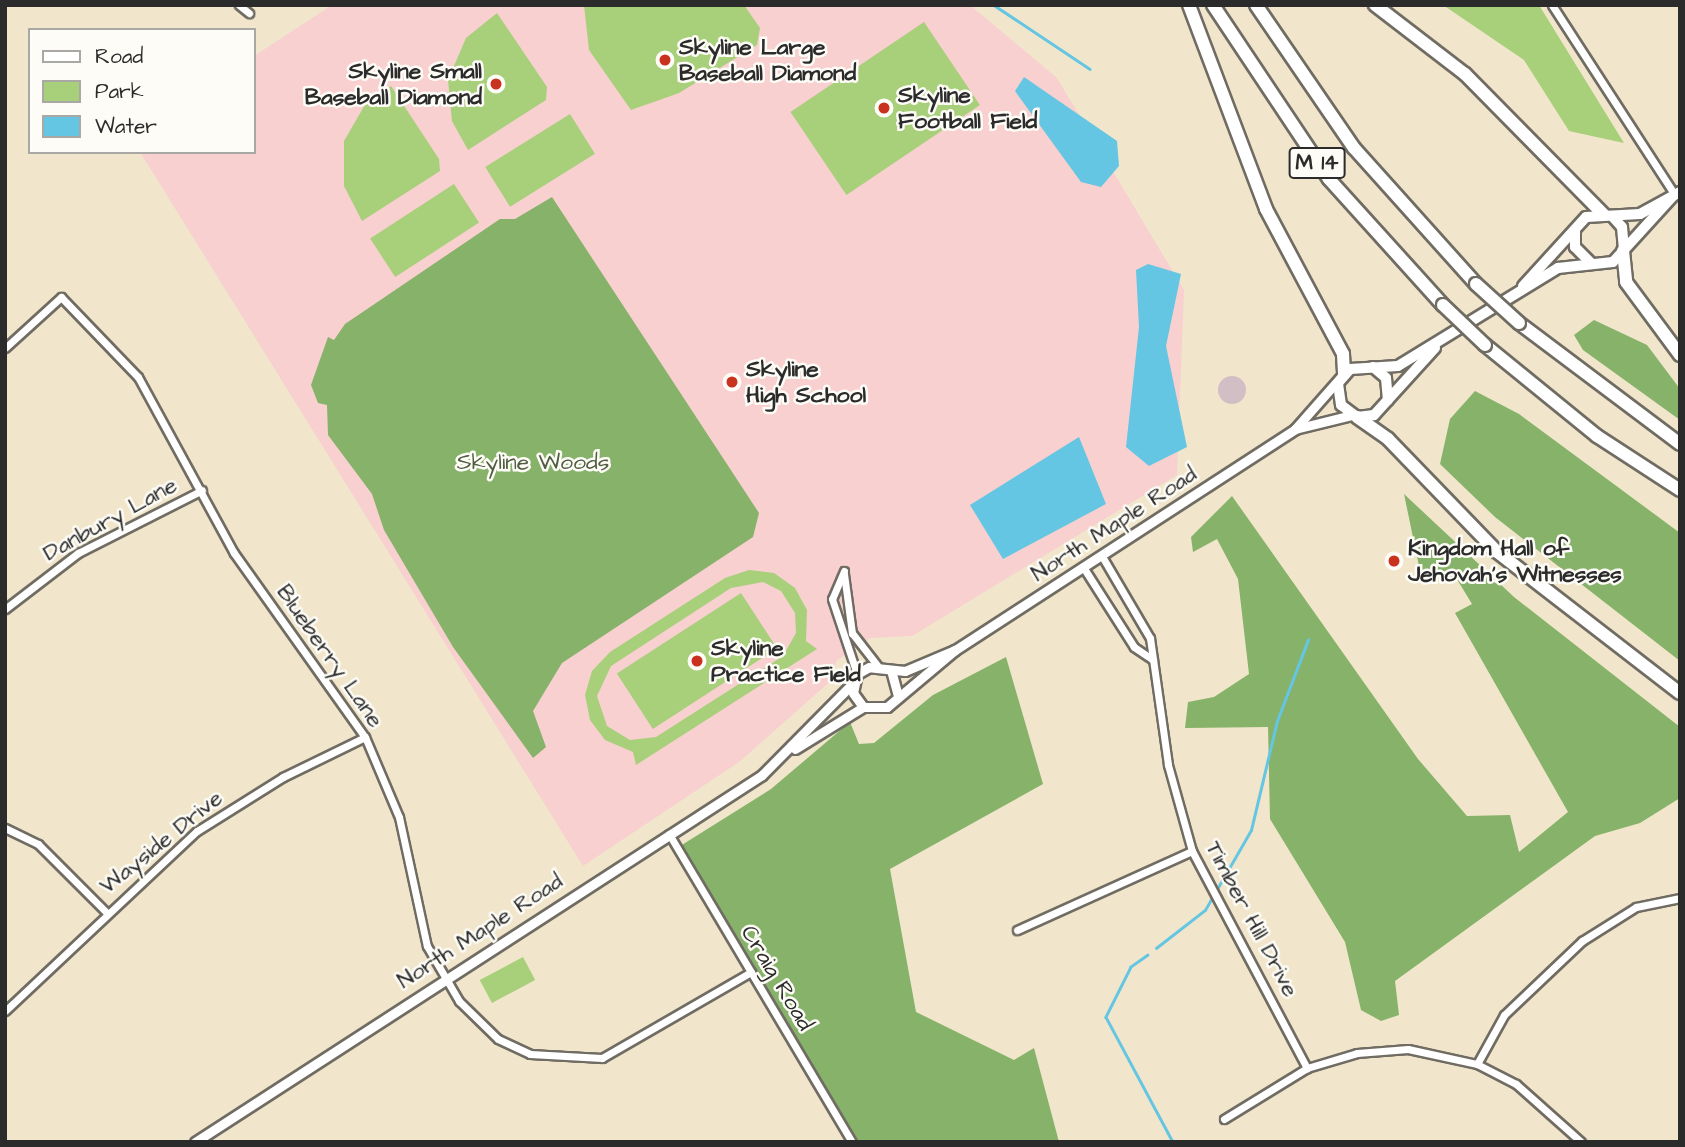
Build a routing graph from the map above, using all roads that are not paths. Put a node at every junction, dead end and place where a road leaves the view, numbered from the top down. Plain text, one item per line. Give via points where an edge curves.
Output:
1 (239, 5) edge
2 (1189, 5) edge
3 (1213, 5) edge
4 (1255, 5) edge
5 (1375, 5) edge
6 (1554, 6) edge
7 (249, 13) dead end
8 (1675, 194) edge
9 (1607, 215) junction
10 (1575, 231) junction
11 (1624, 250) junction
12 (1592, 264) junction
13 (1519, 291) junction
14 (5, 348) edge
15 (1435, 348) junction
16 (1680, 355) edge
17 (1373, 367) junction
18 (1343, 375) junction
19 (1387, 403) junction
20 (1354, 416) junction
21 (1294, 429) junction
22 (1680, 444) edge
23 (202, 490) junction
24 (1680, 490) edge
25 (1103, 558) junction
26 (1085, 570) junction
27 (5, 609) edge
28 (955, 650) junction
29 (1153, 660) junction
30 (877, 665) junction
31 (891, 670) junction
32 (857, 674) junction
33 (851, 685) junction
34 (1680, 693) edge
35 (898, 696) junction
36 (863, 707) junction
37 (365, 737) junction
38 (787, 753) junction
39 (5, 828) edge
40 (669, 834) junction
41 (1192, 851) junction
42 (1680, 898) edge
43 (106, 912) junction
44 (1017, 930) dead end
45 (751, 972) junction
46 (446, 979) junction
47 (5, 1011) edge
48 (1478, 1065) junction
49 (1307, 1068) junction
50 (1224, 1119) dead end
51 (195, 1142) edge
52 (852, 1142) edge
53 (1581, 1142) edge

1 - 7 street
2 - 18 highway via 1266,209 1343,354
3 - 24 highway, M 14, bridge via 1322,169 1443,305 1597,436
4 - 22 highway, M 14, bridge via 1354,148 1476,284 1518,323
5 - 9 highway via 1465,74
6 - 8 street
8 - 9 main road via 1640,214
8 - 11 main road
9 - 10 main road via 1586,217
9 - 11 main road via 1622,227
10 - 12 main road via 1579,255
10 - 13 main road
11 - 12 main road via 1614,262
11 - 16 highway via 1626,282
12 - 13 main road via 1558,268
13 - 15 main road
14 - 23 street, Blueberry Lane via 61,297 138,377
15 - 17 main road via 1398,366
15 - 19 main road
17 - 18 main road
17 - 19 main road via 1389,386
18 - 20 main road via 1338,398
18 - 21 street, North Maple Road
19 - 20 main road via 1374,415
20 - 21 street, North Maple Road
20 - 34 highway via 1388,439 1496,551
21 - 25 street, North Maple Road
23 - 27 street, Danbury Lane via 78,554
23 - 37 street, Blueberry Lane via 234,553
25 - 26 street, North Maple Road
25 - 29 street, Timber Hill Drive via 1141,618
26 - 28 street, North Maple Road
26 - 29 street via 1134,647
28 - 31 street, North Maple Road
28 - 35 street, North Maple Road
29 - 41 street, Timber Hill Drive via 1168,765
30 - 31 street
30 - 32 street
30 - 32 street via 848,621 844,571 832,599
31 - 35 street
32 - 33 street
33 - 36 street
33 - 38 street, North Maple Road
35 - 36 street via 878,710
36 - 38 street, North Maple Road
37 - 43 street, Wayside Drive via 234,805
37 - 46 street, Blueberry Lane via 399,817 421,928
38 - 40 street, North Maple Road
39 - 43 street via 38,844
40 - 45 street, Craig Road
40 - 46 street, North Maple Road
41 - 44 street
41 - 49 street, Timber Hill Drive
42 - 48 street via 1636,907 1582,941 1504,1014
43 - 47 street, Wayside Drive
45 - 46 street, Blueberry Lane via 638,1043 602,1058 573,1059 530,1054 498,1039
45 - 52 street, Craig Road
46 - 51 street, North Maple Road
48 - 49 street via 1395,1049
48 - 53 street via 1516,1084
49 - 50 street

